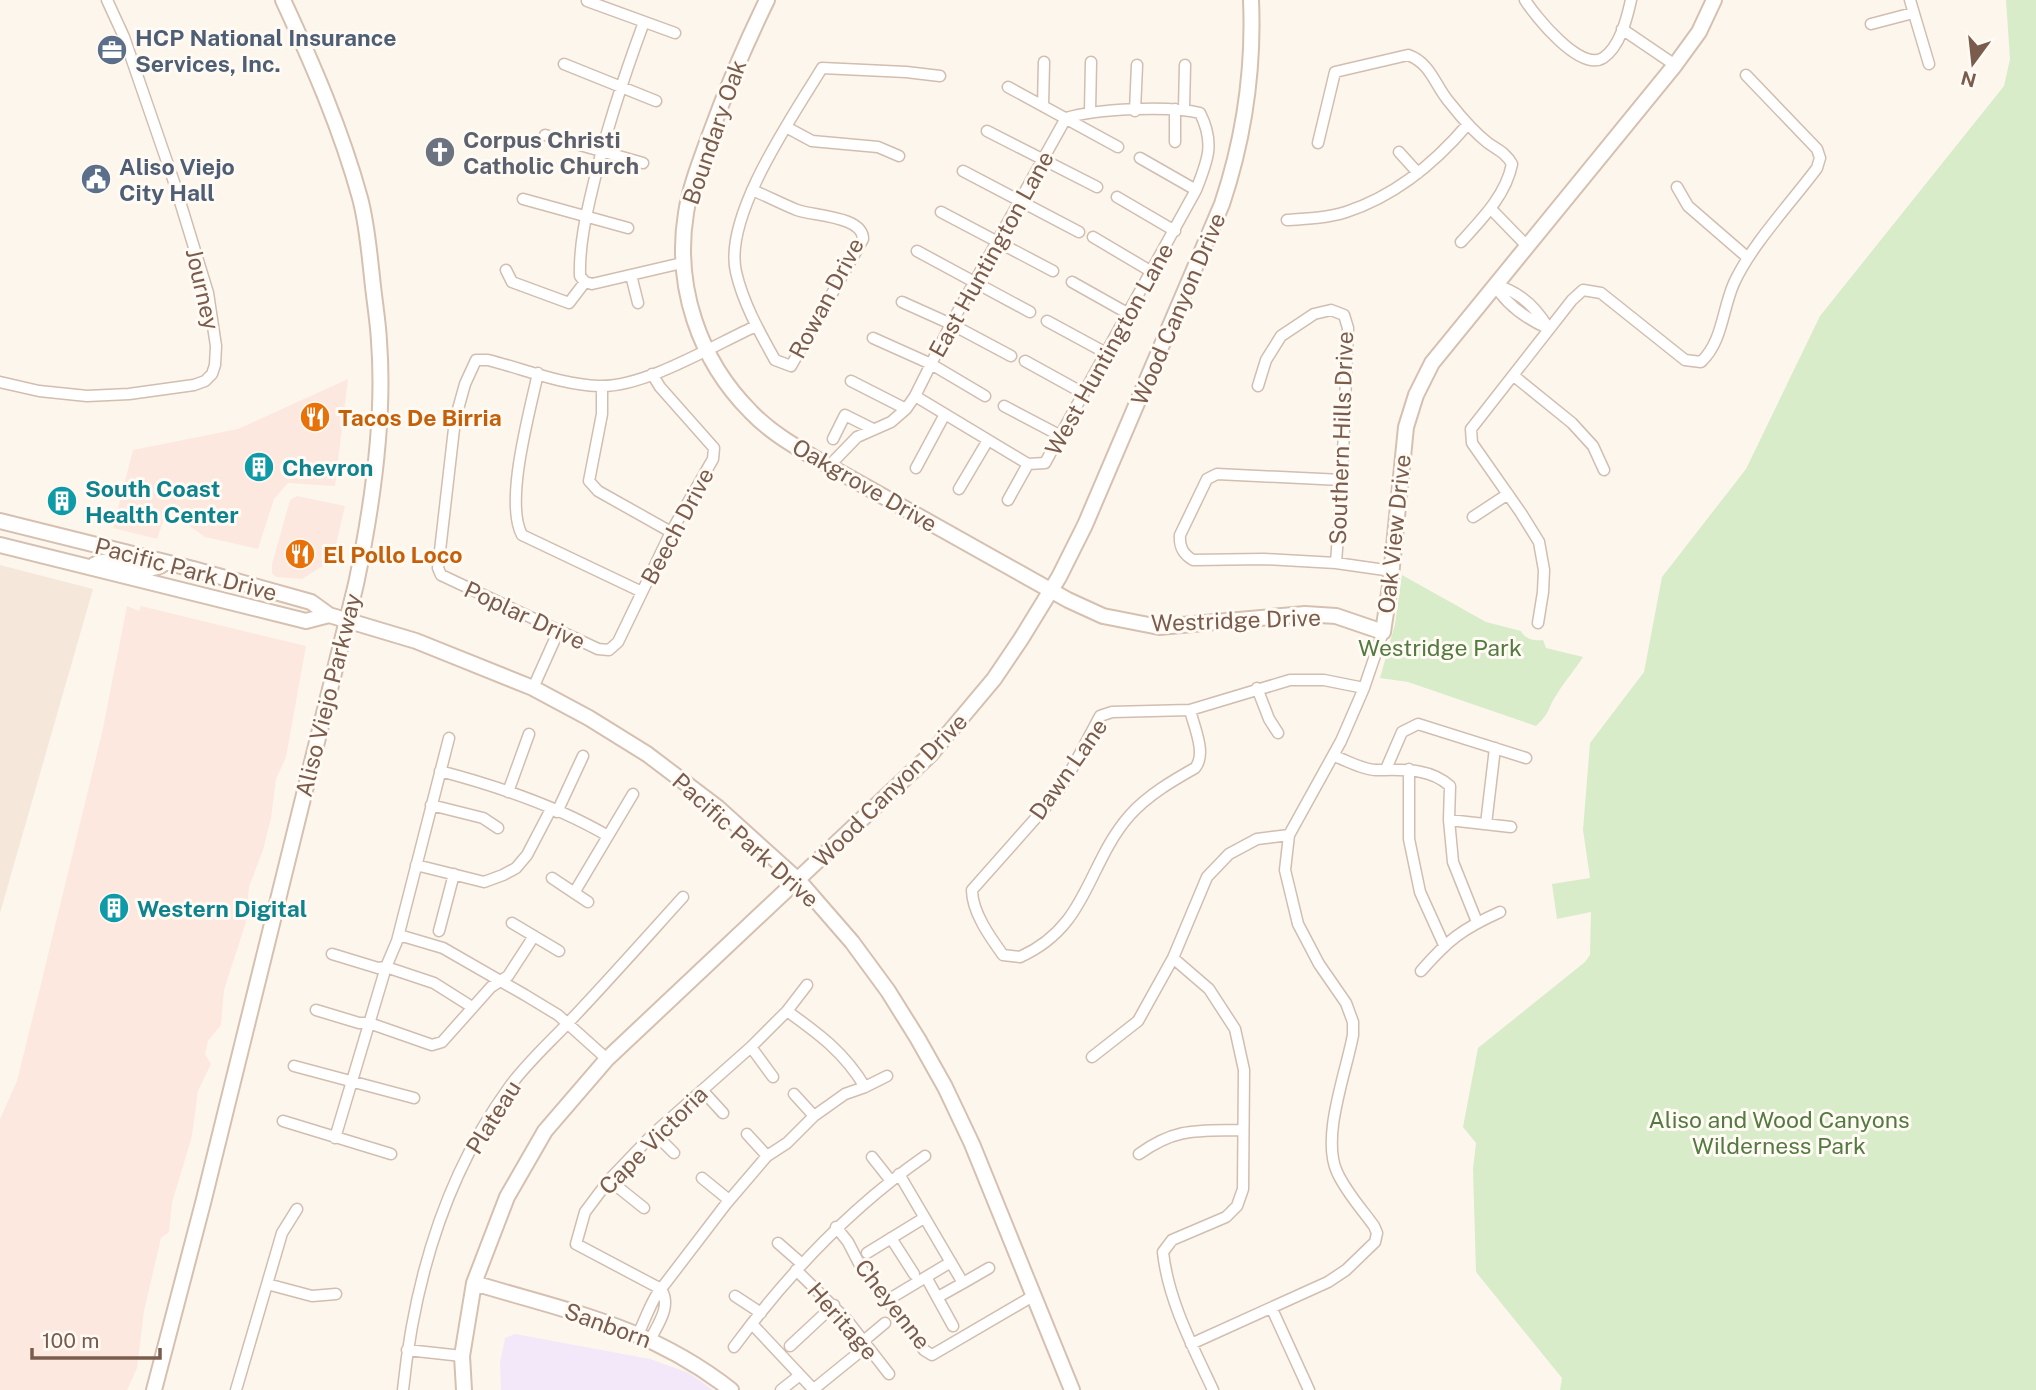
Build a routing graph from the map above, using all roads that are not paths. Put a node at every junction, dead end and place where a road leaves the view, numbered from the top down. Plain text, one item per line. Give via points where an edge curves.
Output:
1 (107, 0) edge
2 (283, 0) edge
3 (767, 0) edge
4 (1251, 0) edge
5 (1525, 0) edge
6 (1631, 0) edge
7 (1714, 0) edge
8 (1910, 0) edge
9 (587, 1) edge
10 (1913, 13) junction
11 (644, 22) junction
12 (1871, 24) dead end
13 (1622, 29) junction
14 (675, 33) dead end
15 (1044, 62) dead end
16 (1091, 62) dead end
17 (564, 64) dead end
18 (1929, 64) dead end
19 (1137, 65) dead end
20 (1185, 65) dead end
21 (1675, 65) junction
22 (1746, 75) dead end
23 (940, 76) dead end
24 (620, 87) junction
25 (1007, 87) dead end
26 (656, 101) dead end
27 (1043, 106) junction
28 (1180, 109) junction
29 (1090, 111) junction
30 (1135, 111) junction
31 (1066, 118) junction
32 (1468, 124) junction
33 (786, 127) junction
34 (987, 131) dead end
35 (545, 135) dead end
36 (1175, 142) dead end
37 (1318, 144) dead end
38 (1118, 147) dead end
39 (601, 152) junction
40 (1399, 152) dead end
41 (899, 156) dead end
42 (1140, 158) dead end
43 (1044, 160) junction
44 (643, 163) dead end
45 (963, 171) dead end
46 (1418, 173) junction
47 (1097, 187) dead end
48 (1677, 187) dead end
49 (752, 190) junction
50 (1196, 190) junction
51 (1116, 197) dead end
52 (523, 199) dead end
53 (1020, 201) junction
54 (1492, 209) junction
55 (941, 212) dead end
56 (585, 217) junction
57 (1287, 220) dead end
58 (628, 228) dead end
59 (1175, 231) junction
60 (1079, 232) dead end
61 (1093, 237) dead end
62 (997, 241) junction
63 (1461, 243) dead end
64 (1526, 245) junction
65 (917, 251) dead end
66 (1748, 258) junction
67 (682, 263) junction
68 (506, 270) dead end
69 (1053, 271) dead end
70 (1152, 272) junction
71 (631, 275) junction
72 (585, 282) junction
73 (975, 282) junction
74 (1072, 282) dead end
75 (1495, 285) junction
76 (902, 302) dead end
77 (638, 303) dead end
78 (1530, 305) junction
79 (1030, 312) dead end
80 (1129, 314) junction
81 (1523, 315) junction
82 (1047, 321) dead end
83 (951, 324) junction
84 (756, 326) junction
85 (1549, 329) junction
86 (873, 338) dead end
87 (706, 349) junction
88 (1106, 354) junction
89 (1011, 356) dead end
90 (1025, 361) dead end
91 (931, 364) junction
92 (538, 373) junction
93 (652, 374) junction
94 (1514, 376) junction
95 (851, 381) dead end
96 (0, 382) edge
97 (602, 386) junction
98 (1258, 386) dead end
99 (1083, 393) junction
100 (915, 396) junction
101 (985, 396) dead end
102 (1004, 407) dead end
103 (906, 409) junction
104 (946, 414) junction
105 (873, 429) junction
106 (1061, 436) junction
107 (833, 439) dead end
108 (988, 440) junction
109 (1028, 464) junction
110 (830, 466) junction
111 (916, 468) dead end
112 (1604, 470) dead end
113 (1342, 480) junction
114 (960, 489) dead end
115 (1507, 494) junction
116 (1008, 500) dead end
117 (1474, 517) dead end
118 (0, 521) edge
119 (671, 532) junction
120 (0, 545) edge
121 (165, 563) junction
122 (1336, 563) junction
123 (89, 567) junction
124 (1392, 570) junction
125 (1051, 590) junction
126 (642, 592) junction
127 (329, 615) junction
128 (347, 620) junction
129 (1538, 623) dead end
130 (559, 630) junction
131 (1383, 632) junction
132 (610, 650) joint
133 (533, 688) junction
134 (1257, 688) junction
135 (1364, 688) junction
136 (1190, 710) junction
137 (1278, 733) dead end
138 (529, 734) dead end
139 (449, 738) dead end
140 (1495, 748) junction
141 (583, 756) dead end
142 (1334, 756) junction
143 (1526, 758) dead end
144 (1386, 769) junction
145 (1409, 769) junction
146 (440, 771) junction
147 (508, 792) junction
148 (634, 794) dead end
149 (431, 805) junction
150 (554, 811) junction
151 (1449, 820) junction
152 (1486, 824) junction
153 (1511, 827) dead end
154 (498, 828) dead end
155 (1289, 835) junction
156 (608, 836) junction
157 (416, 865) junction
158 (454, 874) junction
159 (552, 878) dead end
160 (799, 881) junction
161 (575, 893) junction
162 (683, 897) dead end
163 (588, 902) dead end
164 (1500, 912) dead end
165 (1477, 922) junction
166 (513, 923) dead end
167 (439, 931) dead end
168 (399, 934) junction
169 (534, 936) junction
170 (1444, 945) junction
171 (559, 951) dead end
172 (332, 954) dead end
173 (1173, 958) junction
174 (386, 967) junction
175 (1421, 971) dead end
176 (499, 981) junction
177 (807, 985) dead end
178 (472, 1007) junction
179 (316, 1010) dead end
180 (787, 1010) junction
181 (369, 1023) junction
182 (567, 1024) junction
183 (751, 1047) junction
184 (1092, 1057) dead end
185 (607, 1059) junction
186 (294, 1066) dead end
187 (887, 1076) dead end
188 (773, 1077) dead end
189 (353, 1082) junction
190 (864, 1087) junction
191 (702, 1090) junction
192 (794, 1094) dead end
193 (414, 1098) dead end
194 (723, 1113) dead end
195 (814, 1116) junction
196 (283, 1121) dead end
197 (1242, 1130) junction
198 (654, 1133) junction
199 (747, 1134) dead end
200 (335, 1138) junction
201 (674, 1153) dead end
202 (391, 1154) dead end
203 (1139, 1154) dead end
204 (768, 1156) junction
205 (925, 1156) dead end
206 (872, 1157) dead end
207 (702, 1178) dead end
208 (895, 1178) junction
209 (609, 1180) junction
210 (729, 1200) junction
211 (644, 1208) dead end
212 (297, 1209) dead end
213 (924, 1218) junction
214 (836, 1227) junction
215 (891, 1238) junction
216 (778, 1243) dead end
217 (867, 1252) dead end
218 (951, 1262) junction
219 (799, 1267) junction
220 (989, 1268) dead end
221 (914, 1274) dead end
222 (926, 1277) junction
223 (474, 1283) junction
224 (963, 1283) junction
225 (267, 1284) junction
226 (661, 1289) junction
227 (336, 1294) dead end
228 (735, 1296) dead end
229 (1033, 1296) junction
230 (938, 1297) junction
231 (887, 1301) junction
232 (834, 1305) junction
233 (1272, 1309) junction
234 (761, 1313) junction
235 (885, 1323) dead end
236 (752, 1324) junction
237 (953, 1326) dead end
238 (644, 1337) junction
239 (865, 1344) junction
240 (1191, 1344) junction
241 (790, 1346) dead end
242 (734, 1347) dead end
243 (407, 1350) junction
244 (462, 1356) junction
245 (889, 1374) dead end
246 (800, 1375) junction
247 (154, 1390) edge
248 (236, 1390) edge
249 (403, 1390) edge
250 (464, 1390) edge
251 (731, 1390) edge
252 (781, 1390) edge
253 (814, 1390) edge
254 (1072, 1390) edge
255 (1213, 1390) edge
256 (1309, 1390) edge

1 - 96 street, Journey via 174,182 208,293 215,365 205,381 194,385 129,394 88,396
2 - 128 main road, Aliso Viejo Parkway via 321,83 361,202 379,342 372,498
3 - 67 main road, Boundary Oak via 692,182
4 - 125 main road, Wood Canyon Drive via 1243,126 1222,204 1085,525
5 - 13 street via 1538,21 1587,59 1604,58
6 - 13 street
7 - 21 main road, Oak View Drive via 1699,32
8 - 10 street
9 - 11 street
10 - 12 street
10 - 18 street
11 - 14 street
11 - 24 street
13 - 21 street
15 - 27 street
16 - 29 street
17 - 24 street
19 - 30 street
20 - 28 street
21 - 64 main road, Oak View Drive
22 - 66 street via 1817,149 1820,158
23 - 33 street via 822,68
24 - 26 street
24 - 39 street
25 - 27 street
27 - 31 street
28 - 30 street
28 - 36 street
28 - 50 street, West Huntington Lane via 1200,113 1208,129 1209,157
29 - 30 street
29 - 31 street
31 - 38 street
31 - 43 street, East Huntington Lane
32 - 37 street via 1419,58 1408,55 1335,72
32 - 46 street
32 - 54 street via 1513,164
33 - 41 street via 812,141 878,147
33 - 49 street
34 - 43 street
35 - 39 street
39 - 44 street
39 - 56 street
40 - 46 street
42 - 50 street
43 - 47 street
43 - 53 street, East Huntington Lane
45 - 53 street
46 - 57 street via 1394,190 1344,213
48 - 66 street via 1688,206
49 - 84 street via 734,250 736,272
49 - 84 street, Rowan Drive via 800,211 860,228 863,239 791,366 775,360
50 - 59 street, West Huntington Lane
51 - 59 street
52 - 56 street
53 - 60 street
53 - 62 street, East Huntington Lane
54 - 63 street
54 - 64 street
55 - 62 street
56 - 58 street
56 - 72 street via 580,276
59 - 70 street, West Huntington Lane
61 - 70 street
62 - 69 street
62 - 73 street, East Huntington Lane
64 - 75 main road, Oak View Drive
65 - 73 street
66 - 85 street via 1734,284 1712,351 1701,362 1685,360 1601,293 1583,290
67 - 71 street
67 - 87 main road, Boundary Oak via 691,310
68 - 72 street via 512,282 569,303
70 - 80 street, West Huntington Lane
71 - 72 street
71 - 77 street
73 - 79 street
73 - 83 street, East Huntington Lane
74 - 80 street
75 - 78 street via 1511,289
75 - 81 street via 1503,299
75 - 124 main road, Oak View Drive via 1432,363 1416,395 1406,427
76 - 83 street
78 - 81 street
78 - 85 street
80 - 88 street, West Huntington Lane
81 - 85 street
82 - 88 street
83 - 89 street
83 - 91 street, East Huntington Lane
84 - 87 street
85 - 94 street
86 - 91 street
87 - 93 street
87 - 110 main road, Oakgrove Drive via 751,412 790,444
88 - 99 street, West Huntington Lane
90 - 99 street
91 - 100 street, East Huntington Lane
91 - 101 street
92 - 97 street
92 - 126 street via 522,447 516,523 522,535
92 - 130 street, Poplar Drive via 476,360 455,420 438,568 441,575
93 - 97 street
93 - 119 street, Beech Drive via 714,449
94 - 112 street via 1572,423 1593,446
94 - 115 street via 1471,429 1472,443
95 - 103 street
97 - 119 street via 602,414 589,481 598,491
98 - 113 street, Southern Hills Drive via 1266,359 1280,336 1314,314 1331,310 1344,315 1348,328
99 - 106 street, West Huntington Lane
100 - 103 street, East Huntington Lane
100 - 104 street, West Huntington Lane
102 - 106 street
103 - 105 street, East Huntington Lane
104 - 108 street, West Huntington Lane
104 - 111 street
105 - 107 street via 845,415
105 - 110 street, East Huntington Lane via 857,437
106 - 109 street, West Huntington Lane via 1045,463
108 - 109 street, West Huntington Lane
108 - 114 street
109 - 116 street
110 - 125 main road, Oakgrove Drive
113 - 122 street, Southern Hills Drive
113 - 122 street via 1217,474 1207,479 1180,535 1182,550 1193,560
115 - 117 street
115 - 129 street via 1539,542 1544,570
118 - 121 main road, Pacific Park Drive
119 - 126 street, Beech Drive
120 - 123 main road, Pacific Park Drive
121 - 123 main road via 152,570 104,561
121 - 127 main road, Pacific Park Drive via 311,602
122 - 124 street
123 - 127 main road, Pacific Park Drive via 306,621
124 - 131 main road, Oak View Drive
125 - 131 main road, Westridge Drive via 1103,616 1159,627 1305,614 1336,616
125 - 160 main road, Wood Canyon Drive via 994,679 939,746
126 - 132 street, Beech Drive
127 - 128 main road, Pacific Park Drive
128 - 133 main road, Pacific Park Drive via 416,641
128 - 247 main road, Aliso Viejo Parkway
130 - 132 street, Poplar Drive
130 - 133 street
131 - 135 street, Oak View Drive
133 - 160 main road, Pacific Park Drive via 589,718 682,779
134 - 135 street, Dawn Lane via 1306,679
134 - 136 street, Dawn Lane
134 - 137 street
135 - 142 street, Oak View Drive
136 - 136 street, Dawn Lane via 1200,762 1129,816 1071,919 1056,934 1020,957 1003,955 972,890 1062,786 1100,716
138 - 147 street
139 - 146 street
140 - 143 street
140 - 144 street via 1419,724 1402,732
140 - 152 street
141 - 150 street
142 - 144 street via 1374,770
142 - 155 street, Oak View Drive
144 - 145 street
145 - 151 street via 1440,778 1450,786
145 - 170 street via 1409,839 1420,892
146 - 147 street
146 - 149 street
147 - 150 street
148 - 156 street
149 - 154 street via 483,818
149 - 157 street
150 - 156 street
150 - 158 street via 516,868 484,882
151 - 152 street
151 - 165 street via 1453,862
152 - 153 street
155 - 173 street via 1257,839 1229,854 1207,877
155 - 233 street, Oak View Drive via 1285,870 1298,924 1353,1022 1333,1124 1334,1163 1344,1186 1377,1233 1375,1242 1346,1270 1312,1292
156 - 161 street
157 - 158 street
157 - 168 street
158 - 167 street
159 - 161 street
160 - 185 main road, Wood Canyon Drive
160 - 229 main road, Pacific Park Drive via 888,991 930,1060 972,1144
161 - 163 street
162 - 182 street, Plateau
164 - 165 street
165 - 170 street
166 - 169 street
168 - 174 street
168 - 176 street via 443,948
169 - 171 street
169 - 176 street via 508,976
170 - 175 street
172 - 174 street
173 - 184 street via 1138,1021
173 - 197 street via 1209,989 1235,1029 1244,1070
174 - 178 street via 434,983
174 - 181 street
176 - 178 street
176 - 182 street
177 - 180 street, Cape Victoria
178 - 181 street via 442,1042 432,1045
179 - 181 street
180 - 183 street, Cape Victoria
180 - 190 street via 827,1040
181 - 189 street
182 - 185 street
182 - 243 street, Plateau via 531,1059 470,1150 430,1247
183 - 188 street
183 - 191 street, Cape Victoria
185 - 223 main road, Wood Canyon Drive via 545,1130 507,1197
186 - 189 street
187 - 190 street
189 - 193 street
189 - 200 street
190 - 195 street
191 - 194 street
191 - 198 street, Cape Victoria
192 - 195 street
195 - 204 street
196 - 200 street
197 - 203 street via 1186,1131
197 - 240 street via 1243,1189 1237,1206 1226,1217 1172,1240 1163,1252 1165,1271
198 - 201 street
198 - 209 street, Cape Victoria
199 - 204 street
200 - 202 street
204 - 210 street
205 - 208 street
206 - 208 street
207 - 210 street
208 - 213 street
208 - 214 street
209 - 211 street
209 - 226 street, Cape Victoria via 585,1212 576,1244
210 - 226 street
212 - 225 street via 282,1233
213 - 215 street
213 - 218 street
214 - 219 street
214 - 231 street, Cheyenne
215 - 217 street
215 - 221 street
216 - 219 street, Heritage
218 - 222 street
218 - 224 street
219 - 232 street, Heritage
219 - 234 street
220 - 224 street
222 - 230 street
222 - 231 street
223 - 238 main road, Sanborn via 579,1312
223 - 244 main road, Wood Canyon Drive
224 - 230 street
225 - 227 street via 312,1296
225 - 248 street
226 - 238 street via 664,1311
228 - 234 street
229 - 231 street, Cheyenne via 932,1354 924,1350
229 - 254 main road, Pacific Park Drive
230 - 237 street
232 - 239 street, Heritage
232 - 241 street
233 - 240 street, Oak View Drive
233 - 256 street
234 - 236 street
235 - 239 street
236 - 242 street
236 - 246 street
238 - 251 main road, Sanborn
239 - 245 street, Heritage
239 - 253 street
240 - 255 street
243 - 244 street
243 - 249 street, Plateau
244 - 250 main road, Wood Canyon Drive
246 - 252 street
246 - 253 street

